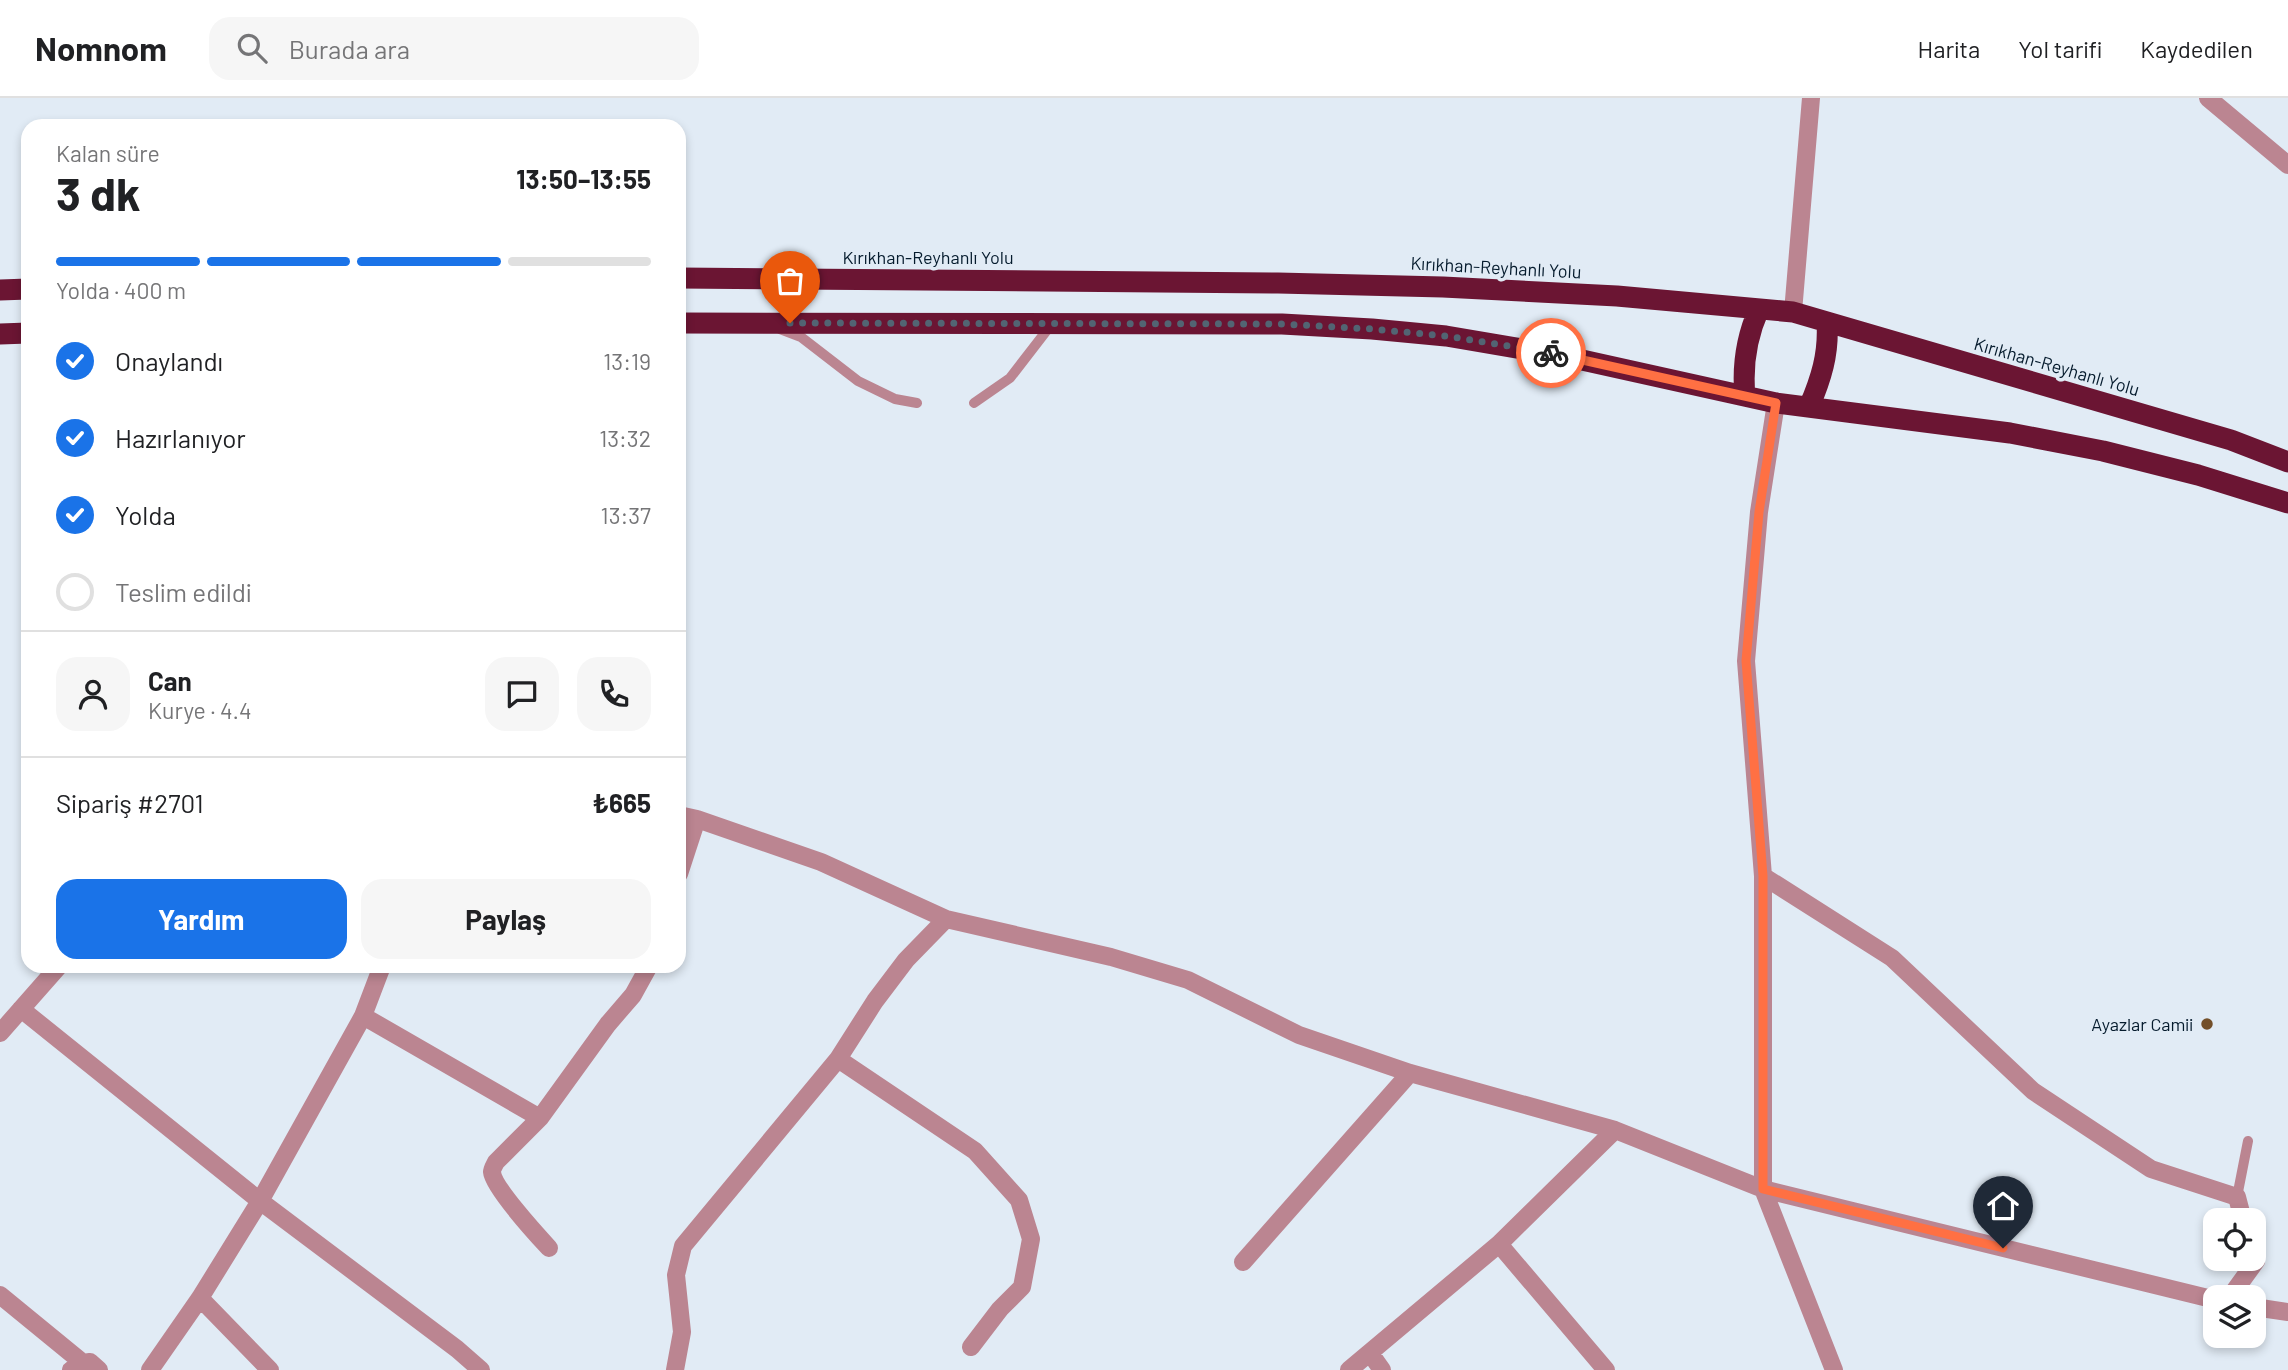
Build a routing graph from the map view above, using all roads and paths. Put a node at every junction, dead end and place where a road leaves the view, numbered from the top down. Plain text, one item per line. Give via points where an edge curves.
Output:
1 (1811, 98) edge
2 (2208, 98) edge
3 (2288, 165) edge
4 (686, 278) edge
5 (21, 289) edge
6 (0, 290) edge
7 (1759, 309) junction
8 (1793, 313) junction
9 (686, 323) edge
10 (764, 323) junction
11 (1827, 323) junction
12 (1051, 325) junction
13 (21, 333) edge
14 (0, 334) edge
15 (1745, 396) junction
16 (917, 403) dead end
17 (974, 403) dead end
18 (1776, 403) junction
19 (1809, 407) junction
20 (2288, 462) edge
21 (2288, 503) edge
22 (686, 817) edge
23 (697, 819) junction
24 (686, 853) edge
25 (1763, 876) junction
26 (946, 919) junction
27 (53, 973) edge
28 (379, 973) edge
29 (645, 973) edge
30 (21, 1009) junction
31 (363, 1016) junction
32 (0, 1033) edge
33 (838, 1059) junction
34 (1410, 1073) junction
35 (540, 1118) junction
36 (1615, 1130) junction
37 (2248, 1141) dead end
38 (1763, 1189) junction
39 (2237, 1197) junction
40 (260, 1201) junction
41 (2240, 1208) edge
42 (1499, 1244) junction
43 (549, 1248) dead end
44 (1243, 1262) dead end
45 (0, 1295) edge
46 (2203, 1297) edge
47 (200, 1298) junction
48 (2266, 1309) edge
49 (2288, 1312) edge
50 (971, 1347) dead end
51 (1370, 1353) junction
52 (84, 1368) edge
53 (150, 1370) edge
54 (270, 1370) edge
55 (481, 1370) edge
56 (675, 1370) edge
57 (1349, 1370) edge
58 (1382, 1370) edge
59 (1606, 1370) edge
60 (1834, 1370) edge

1 - 8 street
2 - 3 street
4 - 7 highway, Kırıkhan-Reyhanlı Yolu via 1443,287
5 - 6 highway
7 - 8 highway, Kırıkhan-Reyhanlı Yolu
7 - 15 highway via 1745,352
8 - 11 highway, Kırıkhan-Reyhanlı Yolu
9 - 10 highway
10 - 12 highway
10 - 16 lane via 801,337 858,381 895,399
11 - 19 highway via 1825,362
11 - 20 highway, Kırıkhan-Reyhanlı Yolu via 2231,440
12 - 15 highway via 1282,324 1446,336 1564,356
12 - 17 lane via 1010,378
13 - 14 highway
15 - 18 highway
18 - 19 highway
18 - 25 street via 1759,512 1746,661
19 - 21 highway via 2010,433 2103,451
22 - 23 street
23 - 24 street
23 - 26 street via 821,862
25 - 38 street
25 - 39 street via 1892,958 2034,1091 2151,1170
26 - 33 street via 906,960
26 - 34 street via 1188,980 1299,1035
27 - 30 street
28 - 31 street
29 - 35 street
30 - 32 street
30 - 40 street
31 - 35 street
31 - 40 street
33 - 50 street via 975,1151 1019,1200 1031,1239 1021,1287
33 - 56 street via 683,1246 676,1275 682,1332
34 - 36 street
34 - 44 street
35 - 43 street via 492,1171 507,1198
36 - 38 street
36 - 42 street
37 - 39 lane
38 - 46 street
38 - 60 street
39 - 41 street
40 - 47 street
40 - 55 street
42 - 51 street
42 - 59 street
45 - 52 street
47 - 53 street
47 - 54 street
48 - 49 street
51 - 57 street
51 - 58 street

